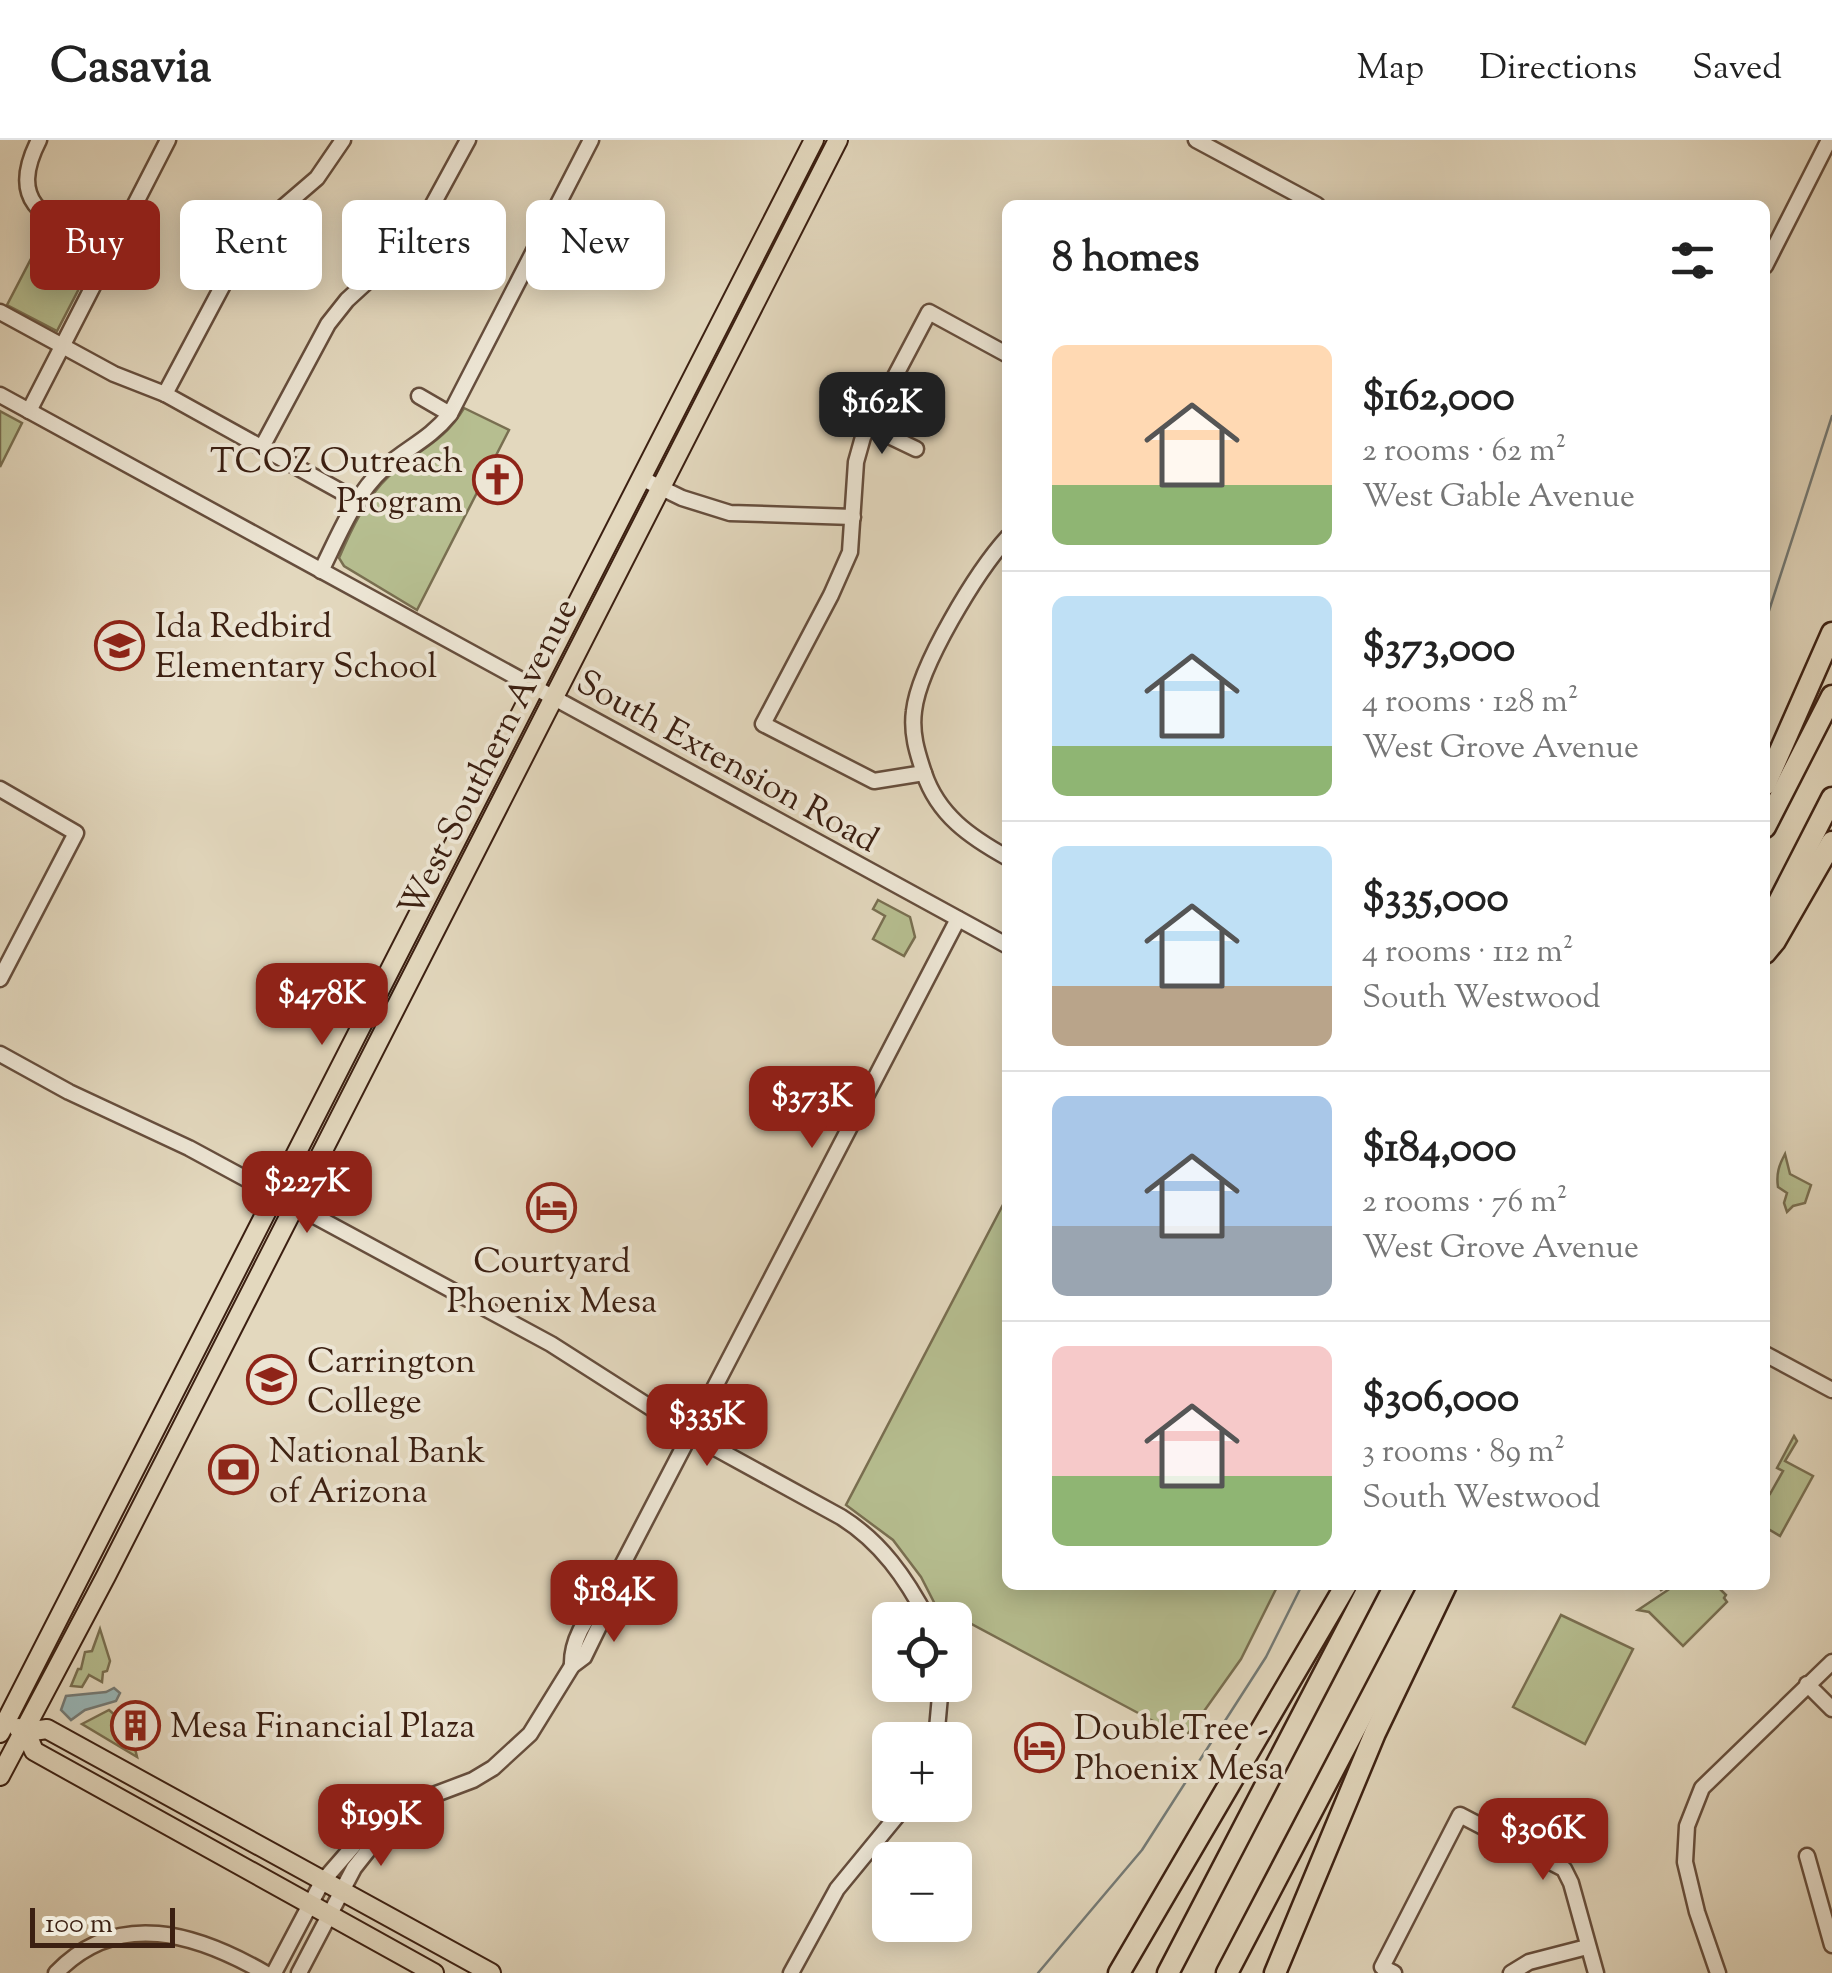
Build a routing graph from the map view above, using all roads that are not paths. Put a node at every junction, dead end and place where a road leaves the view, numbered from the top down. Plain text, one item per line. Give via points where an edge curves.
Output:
1 (39, 140) edge
2 (168, 140) edge
3 (343, 140) edge
4 (468, 140) edge
5 (592, 140) edge
6 (814, 140) edge
7 (838, 140) edge
8 (1196, 140) edge
9 (1829, 140) edge
10 (33, 200) edge
11 (137, 200) edge
12 (1308, 200) edge
13 (1770, 256) edge
14 (92, 290) edge
15 (0, 312) edge
16 (64, 346) junction
17 (1002, 352) edge
18 (165, 394) junction
19 (0, 395) edge
20 (419, 396) dead end
21 (29, 411) junction
22 (450, 414) junction
23 (868, 426) junction
24 (262, 447) junction
25 (916, 449) dead end
26 (641, 478) junction
27 (660, 488) junction
28 (358, 501) junction
29 (853, 517) junction
30 (1002, 545) edge
31 (321, 571) junction
32 (1832, 633) edge
33 (533, 688) junction
34 (1832, 696) edge
35 (553, 699) junction
36 (924, 773) junction
37 (1770, 774) edge
38 (482, 788) junction
39 (0, 790) edge
40 (1832, 798) edge
41 (1770, 817) edge
42 (1832, 842) edge
43 (1002, 854) edge
44 (460, 879) junction
45 (958, 920) junction
46 (1770, 920) edge
47 (1002, 943) edge
48 (1770, 948) edge
49 (0, 979) edge
50 (374, 998) junction
51 (395, 1008) junction
52 (0, 1054) edge
53 (333, 1079) junction
54 (274, 1194) junction
55 (294, 1204) junction
56 (240, 1311) junction
57 (192, 1356) junction
58 (1770, 1357) edge
59 (1832, 1390) edge
60 (690, 1433) junction
61 (139, 1460) junction
62 (164, 1463) junction
63 (111, 1567) junction
64 (1343, 1590) edge
65 (1367, 1590) edge
66 (1427, 1590) edge
67 (1444, 1590) edge
68 (918, 1602) edge
69 (1832, 1662) edge
70 (1807, 1684) junction
71 (1832, 1709) edge
72 (2, 1724) edge
73 (26, 1732) junction
74 (0, 1776) edge
75 (892, 1822) edge
76 (375, 1832) junction
77 (1808, 1856) dead end
78 (322, 1882) junction
79 (343, 1894) junction
80 (310, 1904) junction
81 (331, 1915) junction
82 (1832, 1945) edge
83 (1587, 1947) junction
84 (1388, 1970) edge
85 (56, 1973) edge
86 (266, 1973) edge
87 (274, 1973) edge
88 (299, 1973) edge
89 (434, 1973) edge
90 (490, 1973) edge
91 (791, 1973) edge
92 (1119, 1973) edge
93 (1168, 1973) edge
94 (1227, 1973) edge
95 (1275, 1973) edge
96 (1511, 1973) edge
97 (1596, 1973) edge
98 (1717, 1973) edge

1 - 10 street via 24,180
2 - 11 street
3 - 18 street via 317,178 240,253
4 - 24 street via 420,228 328,324
5 - 22 street
6 - 26 main road, West Southern Avenue
7 - 27 main road, West Southern Avenue
8 - 12 street
9 - 13 street
14 - 16 street
15 - 16 street
16 - 18 street
16 - 21 street
17 - 23 street via 928,312
18 - 24 street
19 - 21 street, South Extension Road
20 - 22 street
21 - 31 street, South Extension Road
22 - 28 street via 381,470
23 - 25 street
23 - 29 street via 856,462
24 - 28 street
26 - 27 street
26 - 33 main road, West Southern Avenue
27 - 29 street via 730,513
27 - 35 main road, West Southern Avenue
28 - 31 street
29 - 36 street via 850,552 832,595 763,724 874,782
30 - 36 street via 976,578 919,688 913,727
31 - 33 street, South Extension Road
32 - 37 highway
33 - 35 street, South Extension Road
33 - 38 main road, West Southern Avenue
34 - 41 highway
35 - 44 main road, West Southern Avenue
35 - 45 street, South Extension Road
36 - 43 street via 956,825
38 - 44 main road via 453,868
38 - 50 main road, West Southern Avenue
39 - 49 street via 76,833
40 - 46 highway
42 - 48 highway
44 - 51 main road, West Southern Avenue
45 - 47 street, South Extension Road
45 - 60 street
50 - 51 main road
50 - 53 main road, West Southern Avenue
51 - 55 main road, West Southern Avenue
52 - 54 street
53 - 54 main road, West Southern Avenue
53 - 55 main road via 326,1116 290,1188
54 - 55 street
54 - 56 main road via 278,1213 244,1283
54 - 57 main road, West Southern Avenue
55 - 56 main road, West Southern Avenue
55 - 60 street via 551,1344
56 - 62 main road, West Southern Avenue
57 - 61 main road, West Southern Avenue
57 - 62 main road via 158,1448
58 - 59 street
60 - 68 street via 861,1530
60 - 76 street via 604,1602 592,1610 572,1651 572,1666 541,1720 502,1760 472,1780 412,1803
61 - 63 main road via 142,1479 120,1525
61 - 72 main road, West Southern Avenue
62 - 63 main road, West Southern Avenue
63 - 73 main road, West Southern Avenue
64 - 92 highway
65 - 93 highway
66 - 94 highway
67 - 95 highway via 1375,1732
69 - 70 street
70 - 71 street
70 - 98 street via 1702,1788 1687,1826 1685,1862
72 - 73 main road
73 - 74 main road, West Southern Avenue
73 - 78 main road via 46,1729
73 - 80 main road via 34,1751
75 - 91 street via 837,1888
76 - 78 street via 362,1834
76 - 79 street
77 - 82 street
78 - 79 main road
78 - 80 street
79 - 81 street
79 - 90 main road
80 - 81 main road
80 - 87 street
81 - 88 street
81 - 89 main road
83 - 84 street via 1564,1870 1460,1815
83 - 96 street
83 - 97 street
85 - 86 street via 93,1944 155,1933 199,1940

